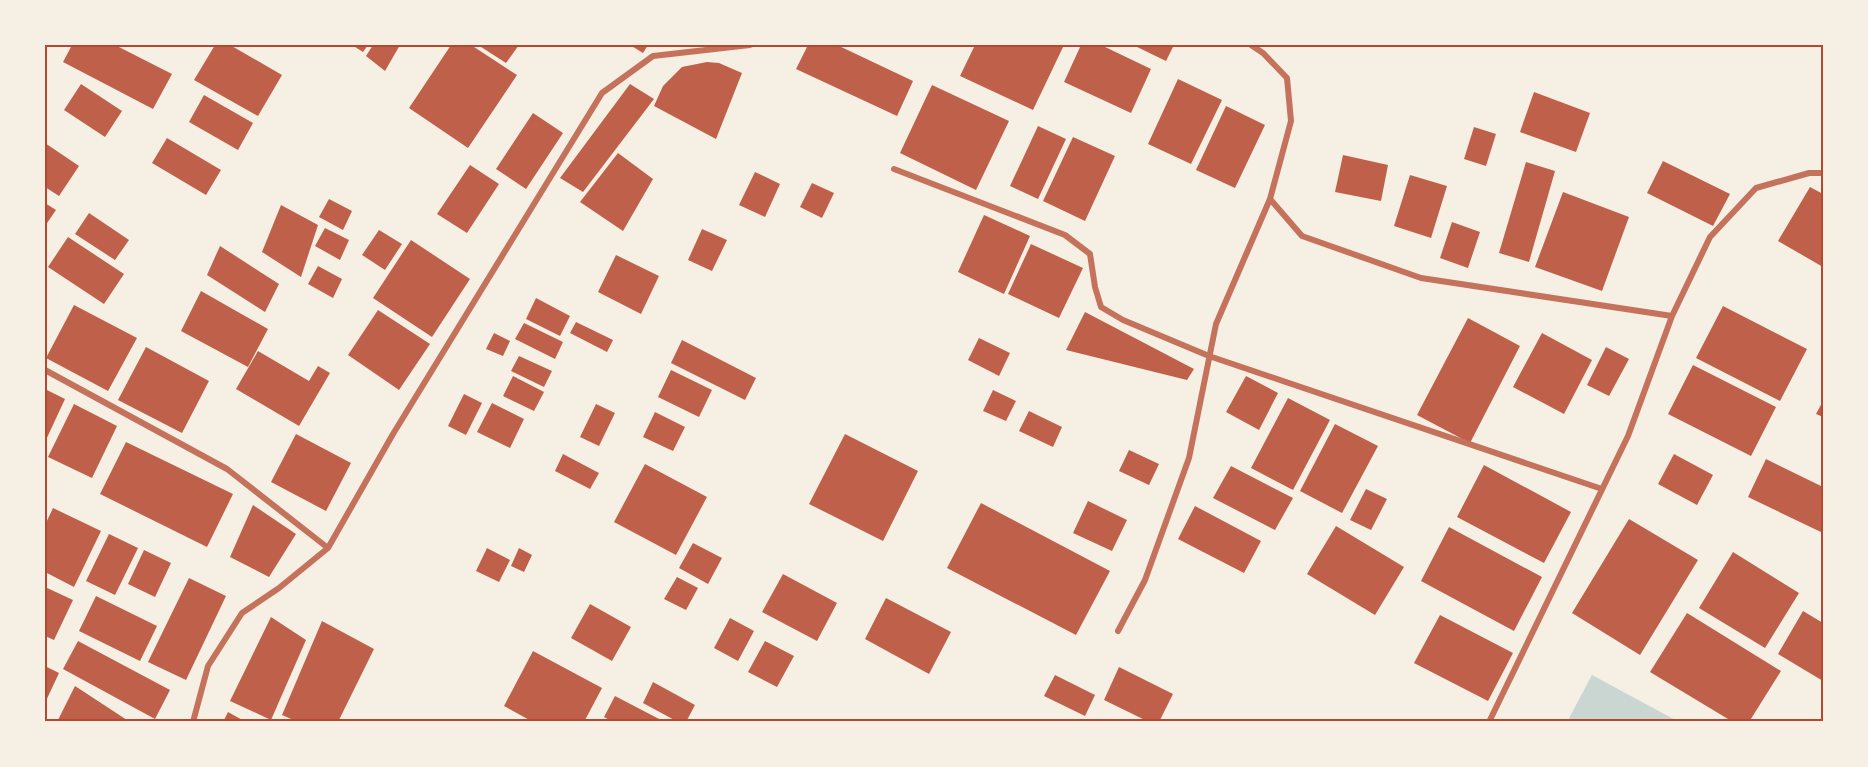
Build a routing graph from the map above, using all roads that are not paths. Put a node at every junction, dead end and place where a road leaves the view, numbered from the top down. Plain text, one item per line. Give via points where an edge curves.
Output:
1 (750, 45) edge
2 (1251, 45) edge
3 (894, 169) dead end
4 (1823, 173) edge
5 (1270, 199) junction
6 (1672, 316) junction
7 (1209, 356) junction
8 (45, 370) edge
9 (1602, 489) junction
10 (328, 548) junction
11 (1118, 631) dead end
12 (193, 722) edge
13 (1489, 722) edge

1 - 10 street via 653,56 602,93 393,434
2 - 5 street via 1287,78 1291,122
3 - 7 street via 1065,235 1090,254 1101,307
4 - 6 street via 1809,172 1756,188 1710,237
5 - 6 street via 1302,236 1421,278
5 - 7 street via 1216,324
6 - 9 street via 1628,436
7 - 9 street
7 - 11 street via 1189,458 1144,580
8 - 10 street via 227,469
9 - 13 street
10 - 12 street via 242,613 208,666

